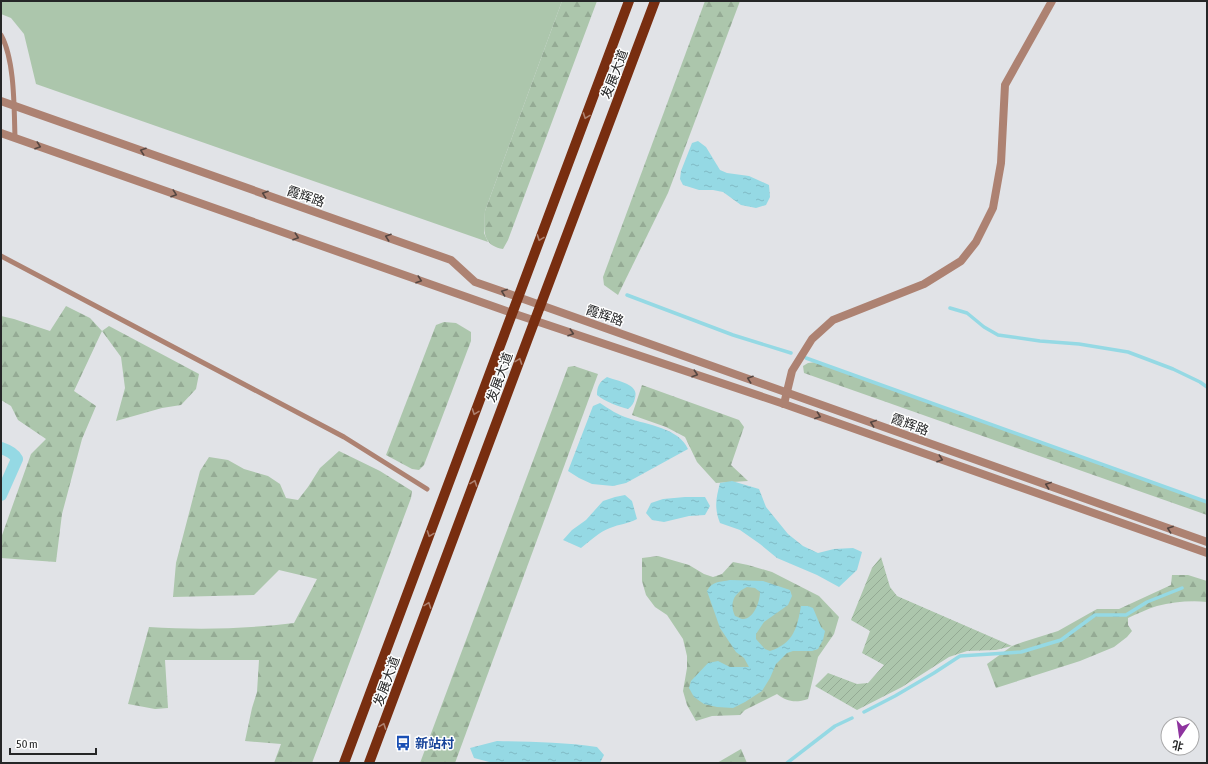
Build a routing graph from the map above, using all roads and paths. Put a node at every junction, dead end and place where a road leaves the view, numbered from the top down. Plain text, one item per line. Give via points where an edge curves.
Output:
1 (629, 1) edge
2 (655, 1) edge
3 (1052, 1) edge
4 (1, 35) edge
5 (1, 101) edge
6 (14, 106) junction
7 (1, 133) edge
8 (15, 138) junction
9 (1, 256) edge
10 (518, 297) junction
11 (540, 305) junction
12 (512, 313) junction
13 (534, 321) junction
14 (787, 392) junction
15 (784, 404) junction
16 (427, 489) dead end
17 (1207, 542) edge
18 (1207, 553) edge
19 (344, 763) edge
20 (369, 763) edge

1 -> 10 main road, 发展大道
2 - 11 main road, 发展大道
3 - 14 street via 1006,85 1001,163 993,208 976,242 961,261 924,284 834,320 812,340 792,372
4 - 6 lane via 10,61
5 - 6 street, 霞辉路
6 - 8 lane
10 -> 6 street, 霞辉路 via 475,282 451,260
7 - 8 street, 霞辉路
8 -> 12 street, 霞辉路
9 - 16 lane via 344,437
10 - 11 street, 霞辉路
10 - 12 main road, 发展大道
11 - 13 main road, 发展大道
14 -> 11 street, 霞辉路
12 - 13 street, 霞辉路
12 -> 19 main road, 发展大道
13 -> 15 street, 霞辉路
20 -> 13 main road, 发展大道
14 - 15 street
17 -> 14 street, 霞辉路
15 -> 18 street, 霞辉路

